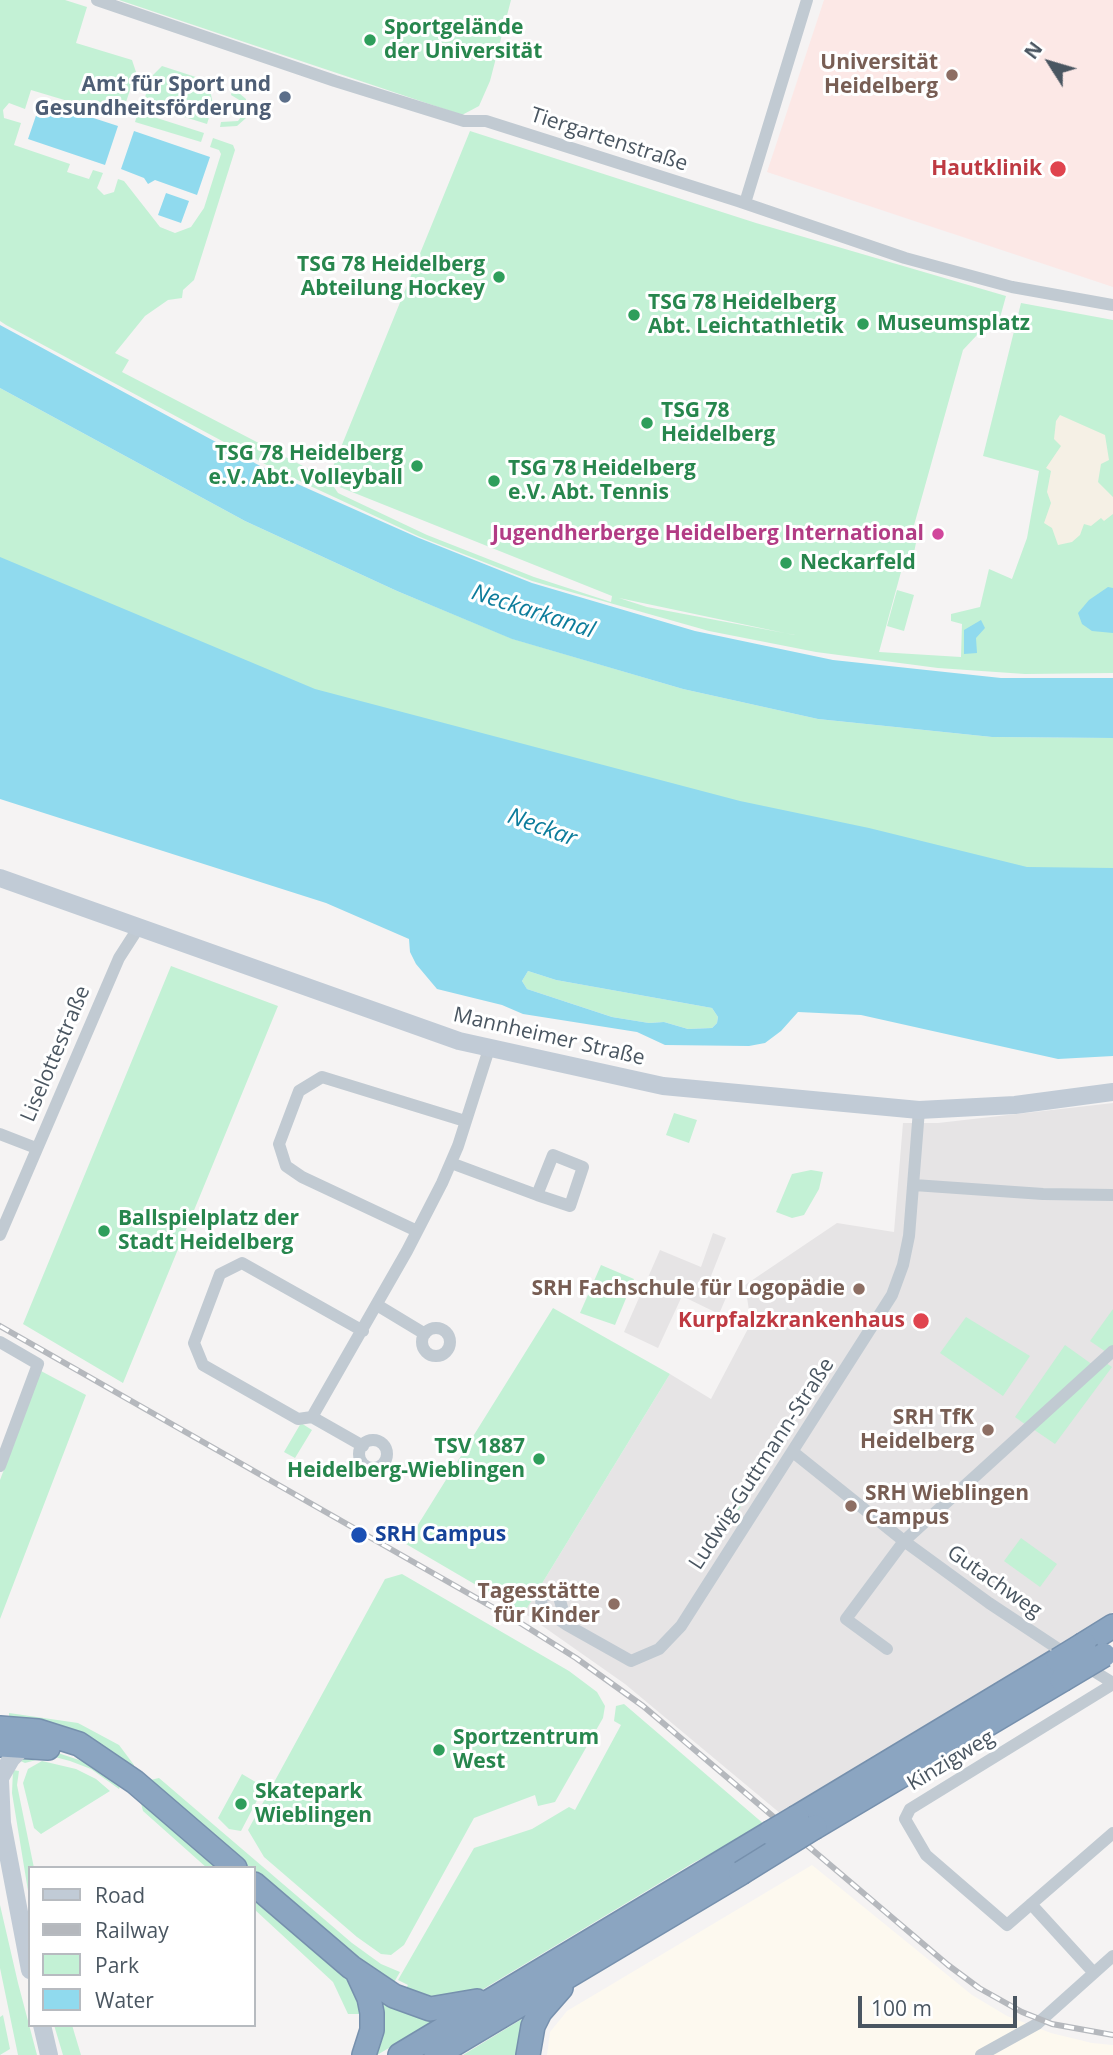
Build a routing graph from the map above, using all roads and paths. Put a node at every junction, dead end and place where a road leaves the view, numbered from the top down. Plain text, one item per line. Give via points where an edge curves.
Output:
1 (97, 0) edge
2 (807, 0) edge
3 (745, 203) junction
4 (1113, 304) edge
5 (1, 882) edge
6 (137, 930) junction
7 (489, 1049) junction
8 (1113, 1092) edge
9 (919, 1110) junction
10 (465, 1121) junction
11 (0, 1134) edge
12 (36, 1148) junction
13 (451, 1163) junction
14 (914, 1185) junction
15 (537, 1195) dead end
16 (1113, 1195) edge
17 (418, 1231) junction
18 (0, 1235) edge
19 (377, 1305) junction
20 (363, 1331) junction
21 (425, 1334) dead end
22 (0, 1342) edge
23 (1113, 1351) edge
24 (312, 1417) junction
25 (363, 1446) dead end
26 (793, 1452) junction
27 (0, 1466) edge
28 (904, 1541) junction
29 (567, 1625) dead end
30 (1113, 1626) edge
31 (887, 1649) dead end
32 (1108, 1653) edge
33 (1060, 1670) junction
34 (1113, 1683) edge
35 (0, 1728) edge
36 (0, 1745) edge
37 (24, 1746) junction
38 (96, 1756) junction
39 (0, 1779) edge
40 (1, 1821) edge
41 (806, 1822) junction
42 (1113, 1833) edge
43 (3, 1848) edge
44 (233, 1866) edge
45 (256, 1886) edge
46 (1031, 1904) junction
47 (1113, 1956) edge
48 (28, 1961) edge
49 (579, 1970) junction
50 (1094, 1973) junction
51 (375, 1993) junction
52 (500, 1995) junction
53 (42, 2027) edge
54 (367, 2050) edge
55 (49, 2055) edge
56 (400, 2055) edge
57 (436, 2055) edge
58 (528, 2055) edge
59 (981, 2055) edge

1 - 3 street, Tiergartenstraße via 464,121 486,121
2 - 3 street
3 - 4 street, Tiergartenstraße via 905,258 1012,287
5 - 6 street, Mannheimer Straße
6 - 7 street, Mannheimer Straße
6 - 12 street, Liselottestraße via 119,958
7 - 9 street, Mannheimer Straße via 663,1086
7 - 10 street
8 - 9 street, Mannheimer Straße via 1015,1105
9 - 14 street, Ludwig-Guttmann-Straße
10 - 13 street
10 - 17 street via 322,1077 299,1091 279,1144 286,1166
11 - 12 street
12 - 18 street, Liselottestraße
13 - 15 street
13 - 17 street
14 - 16 street
14 - 26 street, Ludwig-Guttmann-Straße via 906,1252 892,1295
17 - 19 street
19 - 20 street
19 - 21 street
20 - 24 street
20 - 24 street via 242,1264 220,1274 194,1343 202,1365 298,1419
22 - 27 street via 38,1364
23 - 28 street
24 - 25 street
26 - 28 street, Gutachweg
26 - 29 street, Ludwig-Guttmann-Straße via 681,1626 659,1649 631,1661
28 - 31 street via 846,1619
28 - 34 street, Gutachweg via 989,1604
30 - 33 highway, bridge via 1084,1644
32 - 33 highway, bridge
33 - 41 highway
34 - 46 street, Kinzigweg via 905,1815 926,1855 1007,1925
35 - 38 highway via 62,1737
36 - 37 highway
37 - 38 highway
37 - 39 street
38 - 44 highway via 135,1782
39 - 40 street
40 - 43 street
41 - 49 highway, bridge via 741,1873
41 - 52 highway, bridge via 770,1833
42 - 46 street
43 - 48 street
45 - 51 highway
46 - 50 street
47 - 50 street
49 - 57 highway
49 - 58 highway via 540,2011
50 - 59 street via 1037,2024
51 - 52 highway via 443,2009
51 - 54 highway
52 - 56 highway
53 - 55 street

